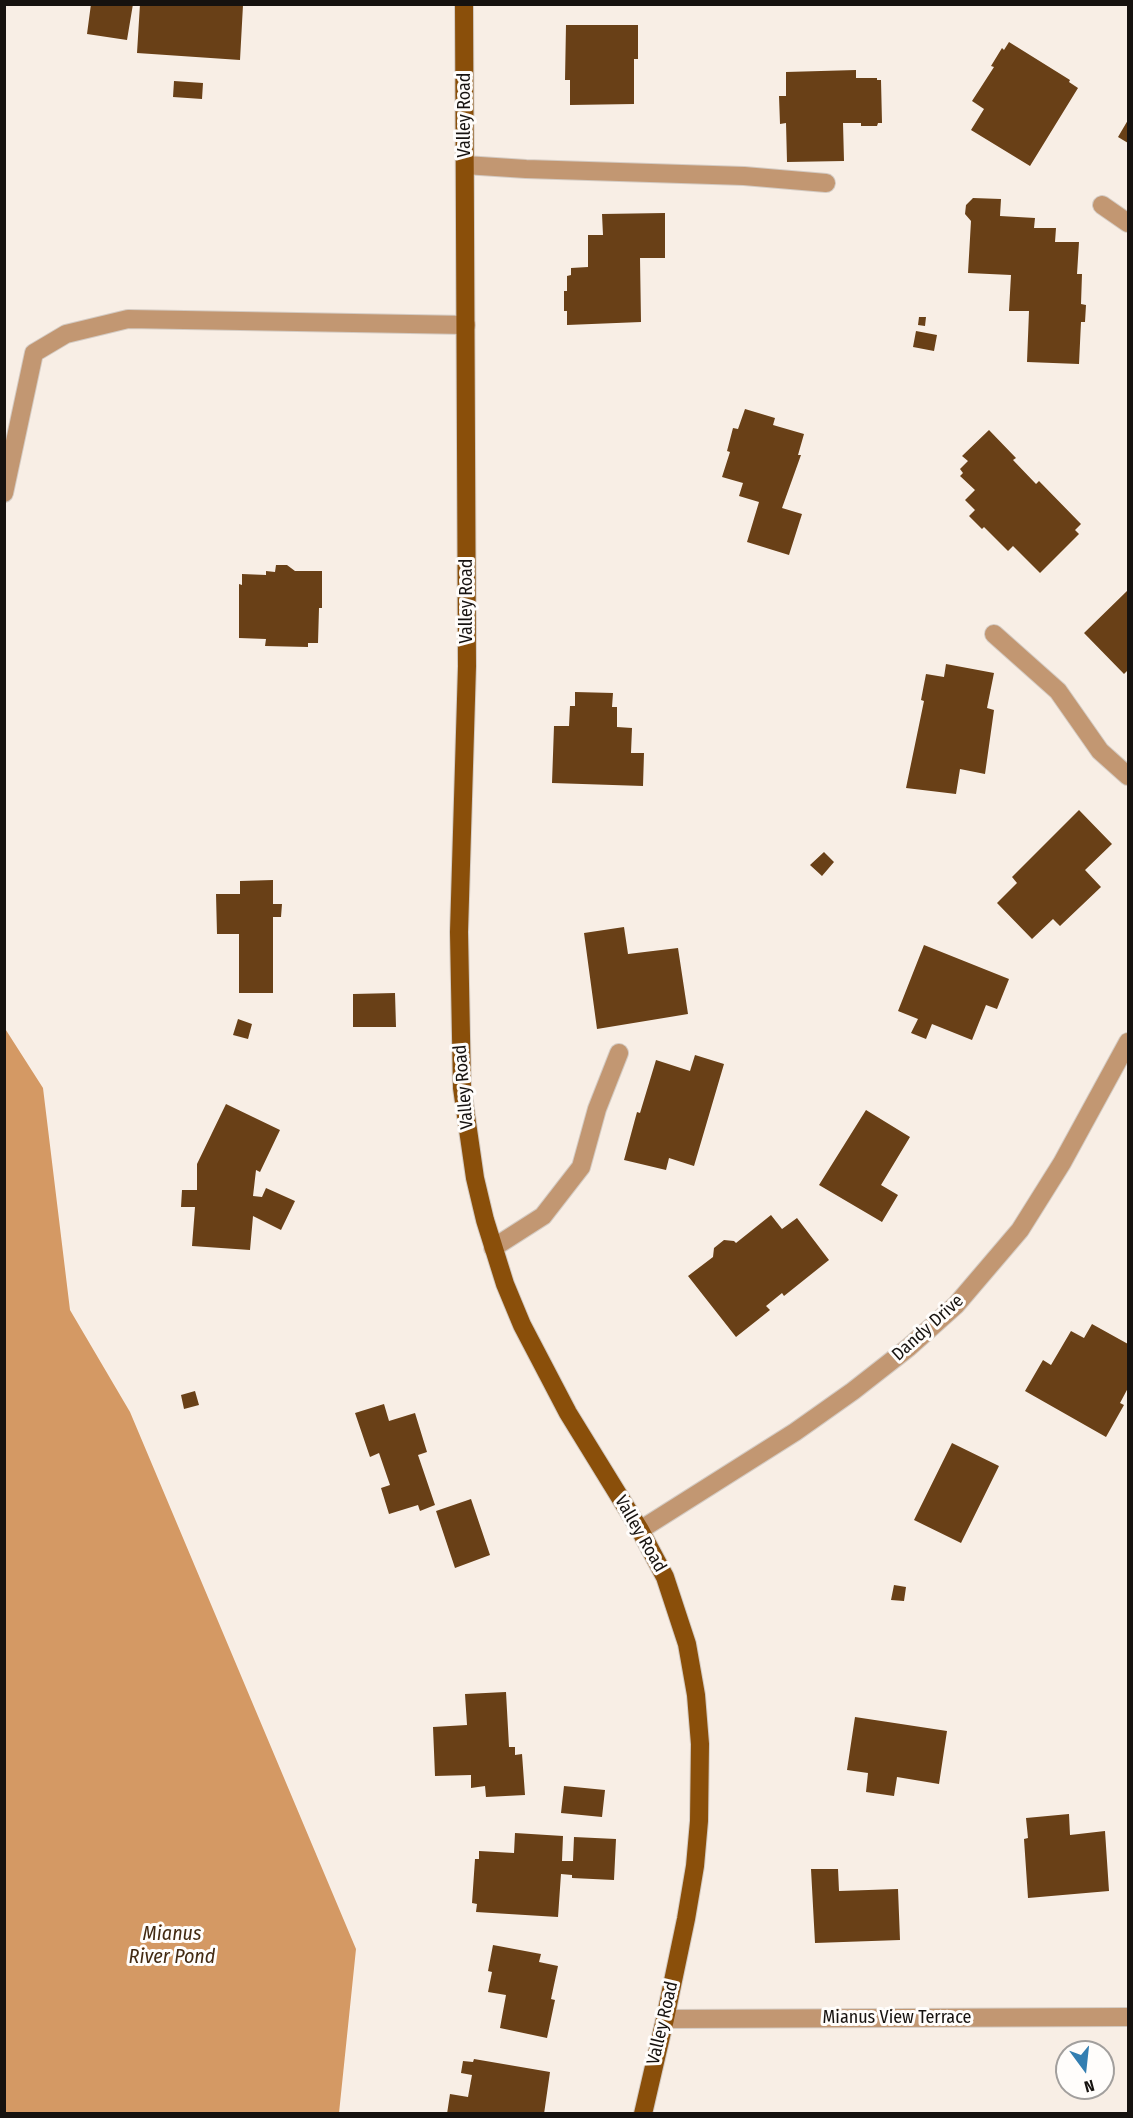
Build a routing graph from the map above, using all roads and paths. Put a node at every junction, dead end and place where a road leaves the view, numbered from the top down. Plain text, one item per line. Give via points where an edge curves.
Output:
1 (464, 4) edge
2 (465, 165) junction
3 (826, 183) dead end
4 (1102, 205) dead end
5 (1128, 223) edge
6 (466, 325) junction
7 (4, 493) edge
8 (994, 634) dead end
9 (1128, 776) edge
10 (1128, 1042) edge
11 (618, 1053) dead end
12 (493, 1248) junction
13 (640, 1530) junction
14 (1128, 2017) edge
15 (665, 2019) junction
16 (643, 2114) edge

1 - 2 main road, Valley Road
2 - 3 street
2 - 6 main road, Valley Road
4 - 5 street
6 - 7 street via 128,319 66,334 34,354
6 - 12 main road, Valley Road via 467,666 459,932 460,1050 468,1136
8 - 9 street via 1058,691 1100,751
10 - 13 street, Dandy Drive via 1062,1163 1020,1230 956,1305 853,1391
11 - 12 street via 580,1167 543,1216
12 - 13 main road, Valley Road via 522,1325 543,1366 585,1443
13 - 15 main road, Valley Road via 668,1585 687,1644 700,1744 695,1866
14 - 15 street, Mianus View Terrace
15 - 16 main road, Valley Road

